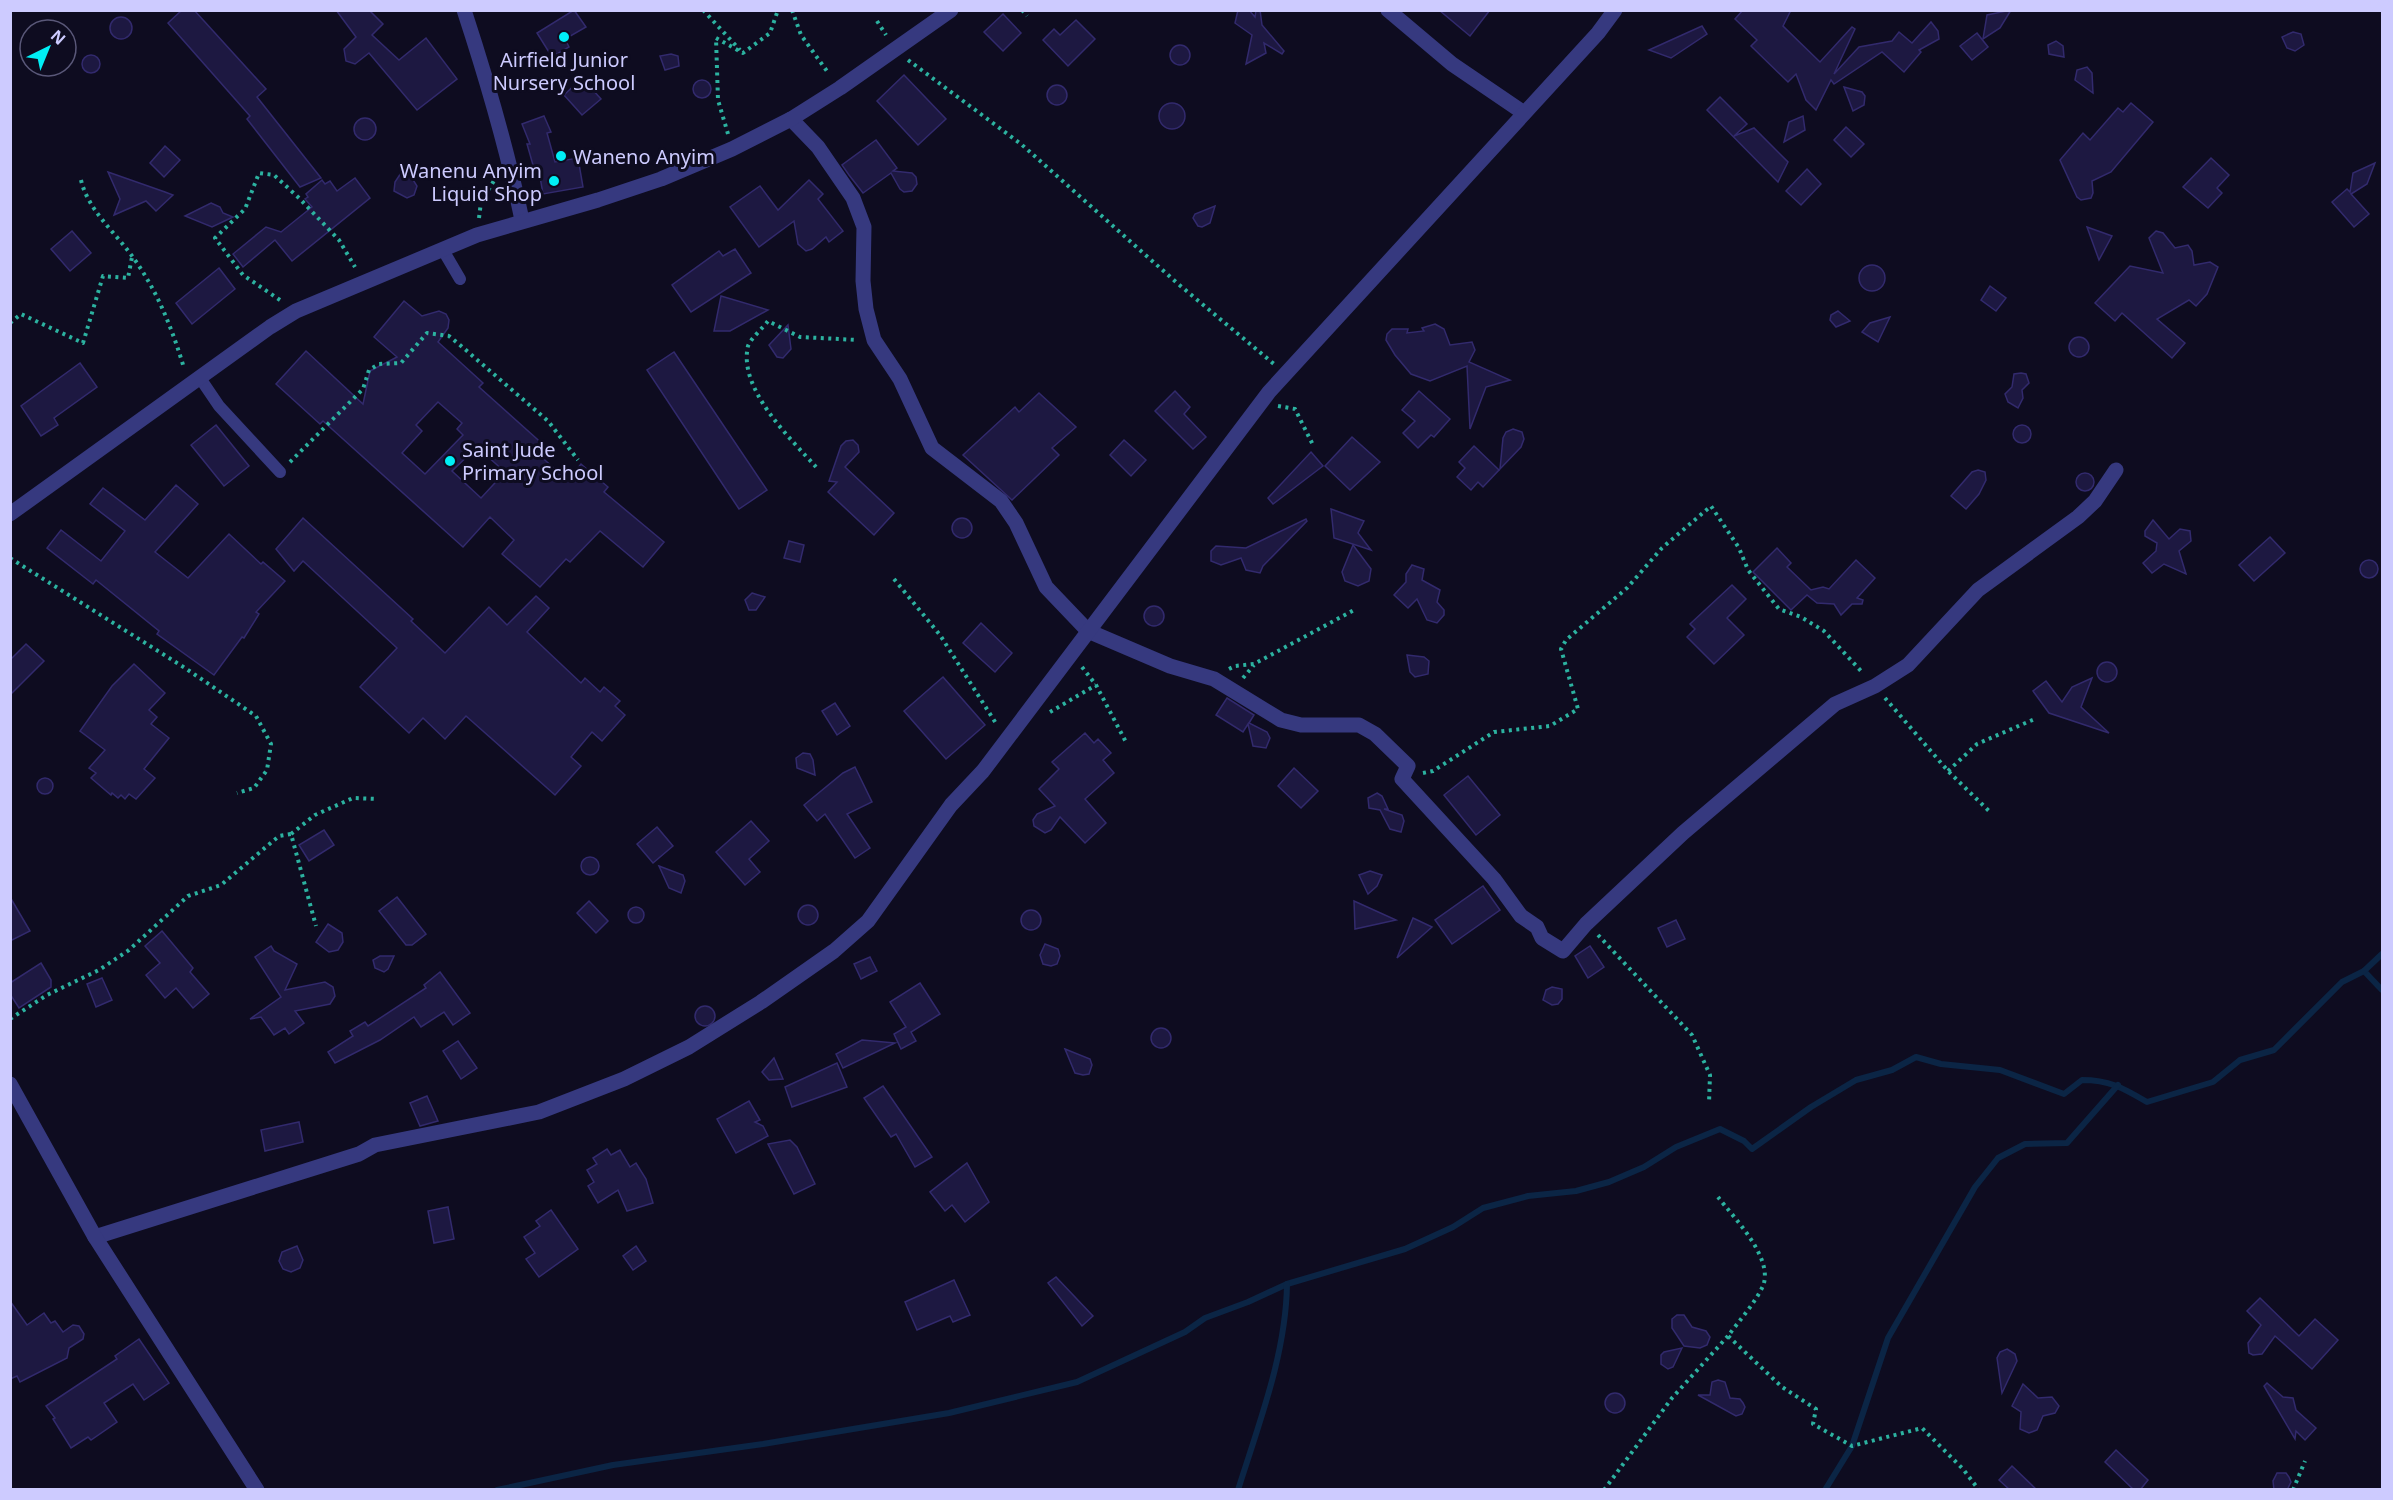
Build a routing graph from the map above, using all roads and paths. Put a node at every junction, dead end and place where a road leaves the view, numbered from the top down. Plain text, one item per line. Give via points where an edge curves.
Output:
1 (464, 10) edge
2 (704, 10) edge
3 (778, 10) edge
4 (792, 10) edge
5 (951, 10) edge
6 (1022, 10) edge
7 (1388, 10) edge
8 (1615, 10) edge
9 (1027, 16) dead end
10 (877, 21) dead end
11 (896, 51) junction
12 (743, 53) junction
13 (840, 88) junction
14 (1524, 113) junction
15 (791, 119) junction
16 (732, 149) junction
17 (494, 171) dead end
18 (81, 180) dead end
19 (522, 220) junction
20 (477, 235) junction
21 (443, 250) junction
22 (132, 256) junction
23 (460, 279) dead end
24 (363, 281) junction
25 (296, 311) junction
26 (10, 323) edge
27 (874, 340) junction
28 (1285, 374) junction
29 (194, 382) junction
30 (1274, 406) dead end
31 (1313, 446) dead end
32 (578, 460) dead end
33 (816, 467) dead end
34 (2116, 470) dead end
35 (280, 472) joint
36 (10, 514) edge
37 (10, 558) edge
38 (894, 579) dead end
39 (1354, 610) dead end
40 (1088, 631) junction
41 (1068, 658) junction
42 (1214, 679) junction
43 (1096, 685) junction
44 (1875, 686) junction
45 (1046, 715) dead end
46 (2037, 718) dead end
47 (1006, 738) junction
48 (1127, 744) dead end
49 (1948, 771) junction
50 (1401, 779) junction
51 (237, 793) dead end
52 (377, 799) dead end
53 (1991, 813) dead end
54 (291, 834) junction
55 (1586, 924) junction
56 (316, 927) dead end
57 (10, 1020) edge
58 (10, 1084) edge
59 (1709, 1103) dead end
60 (1718, 1197) dead end
61 (95, 1238) junction
62 (1728, 1336) junction
63 (2305, 1461) dead end
64 (257, 1490) edge
65 (1604, 1490) edge
66 (1979, 1490) edge
67 (2293, 1490) edge

1 - 19 street via 486,74
2 - 12 path
3 - 12 path via 770,33
4 - 13 path via 801,35
5 - 11 street
6 - 9 path
7 - 14 street via 1452,64
8 - 14 street
10 - 11 path
11 - 13 street
11 - 28 path via 1021,144 1177,284
12 - 16 path via 716,38 718,100
13 - 15 street
14 - 28 street
15 - 16 street
15 - 27 street via 818,147 853,198 864,227 864,290
16 - 19 street via 630,189
17 - 20 path via 495,180 481,202
18 - 22 path via 88,201
19 - 20 street
20 - 21 street
21 - 23 lane
21 - 24 street
22 - 26 path via 128,278 103,276 82,343 21,314
22 - 29 path via 152,286
24 - 25 street
24 - 25 path via 339,240 315,215 274,175 259,173 245,209 215,238 243,275
25 - 29 street
27 - 33 path via 800,337 768,321 748,345 754,389
27 - 40 street via 900,379 932,448 1001,501 1016,523 1046,587
28 - 40 street
29 - 35 lane
29 - 36 street
30 - 31 path via 1295,409
32 - 35 path via 548,421 460,345 449,336 427,333 401,363 379,364 369,370 363,389
34 - 44 street via 2095,501 2078,517 1978,590 1908,666
37 - 51 path via 256,716 271,744 267,770 254,788
38 - 47 path via 940,635
39 - 42 path via 1254,664 1234,666
40 - 41 street
40 - 42 street via 1170,666
41 - 43 path via 1082,667
41 - 47 street
42 - 50 street via 1281,720 1301,725 1349,723 1365,728 1408,766
43 - 45 path
43 - 48 path
44 - 49 path
44 - 50 path via 1824,631 1779,609 1748,570 1739,548 1711,506 1662,548 1627,588 1566,640 1561,650 1578,709 1550,726 1494,732 1433,771
44 - 55 street via 1835,704 1816,719 1683,833
46 - 49 path via 1977,744
47 - 61 street via 983,771 951,805 868,921 834,951 689,1047 624,1079 539,1112 375,1146
49 - 53 path
50 - 55 street via 1494,879 1521,916 1537,927 1542,938 1563,951
52 - 54 path via 353,798 315,815
54 - 56 path
54 - 57 path via 279,836 221,885 188,896 129,950 99,970 47,995
55 - 59 path via 1692,1035 1710,1075
58 - 61 street
60 - 62 path via 1757,1248 1765,1271 1763,1285
61 - 64 street
62 - 65 path via 1672,1398
62 - 66 path via 1782,1387 1816,1409 1813,1424 1852,1446 1922,1428 1964,1469
63 - 67 path

